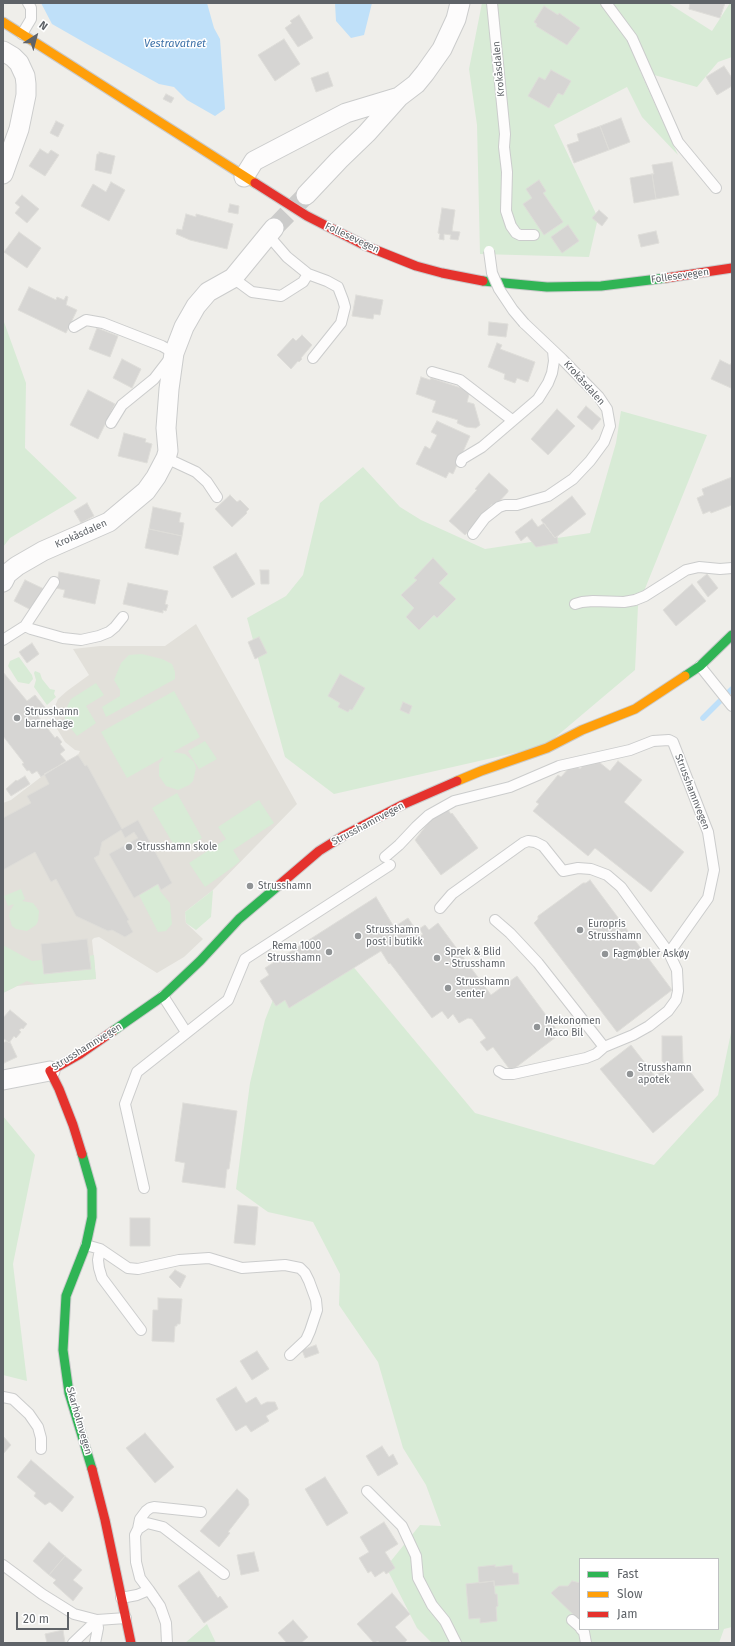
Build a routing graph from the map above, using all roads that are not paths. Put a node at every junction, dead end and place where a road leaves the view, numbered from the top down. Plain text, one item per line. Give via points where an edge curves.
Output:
1 (28, 3) edge
2 (460, 3) edge
3 (492, 3) edge
4 (606, 3) edge
5 (3, 22) edge
6 (22, 34) junction
7 (3, 51) edge
8 (399, 97) junction
9 (3, 174) edge
10 (244, 177) junction
11 (716, 188) dead end
12 (306, 195) tunnel mouth
13 (271, 231) joint
14 (534, 235) dead end
15 (489, 251) dead end
16 (732, 268) edge
17 (308, 274) junction
18 (233, 278) junction
19 (74, 327) dead end
20 (553, 350) junction
21 (174, 352) junction
22 (313, 358) dead end
23 (432, 372) dead end
24 (512, 420) junction
25 (112, 423) dead end
26 (166, 458) junction
27 (461, 462) dead end
28 (217, 497) dead end
29 (473, 534) dead end
30 (732, 568) edge
31 (3, 582) edge
32 (54, 582) dead end
33 (575, 604) dead end
34 (123, 617) dead end
35 (25, 626) junction
36 (732, 635) edge
37 (3, 640) edge
38 (703, 670) junction
39 (732, 706) edge
40 (440, 908) dead end
41 (495, 920) dead end
42 (669, 953) junction
43 (163, 996) junction
44 (186, 1032) junction
45 (604, 1047) junction
46 (50, 1071) junction
47 (499, 1071) dead end
48 (3, 1080) edge
49 (144, 1188) dead end
50 (86, 1245) junction
51 (100, 1249) junction
52 (141, 1330) dead end
53 (290, 1355) dead end
54 (3, 1397) edge
55 (41, 1449) dead end
56 (367, 1491) dead end
57 (200, 1512) dead end
58 (138, 1529) junction
59 (3, 1565) edge
60 (224, 1574) dead end
61 (149, 1590) junction
62 (121, 1598) junction
63 (126, 1618) junction
64 (97, 1620) junction
65 (572, 1620) dead end
66 (579, 1626) edge
67 (582, 1630) edge
68 (73, 1643) edge
69 (95, 1643) edge
70 (130, 1643) edge
71 (167, 1643) edge
72 (456, 1643) edge
73 (586, 1643) edge

1 - 6 lane via 31,8 31,19
2 - 8 street via 456,19 442,49 416,84
3 - 14 lane, Krokåsdalen via 506,134 506,212 516,233
4 - 11 lane via 632,38 678,142
5 - 6 street, Follesevegen
6 - 10 street, Follesevegen
7 - 9 street via 13,57 22,68 26,84 19,129
8 - 10 street via 346,113 254,161
8 - 12 street
10 - 16 street, Follesevegen via 307,216 366,246 416,266 468,279 547,288 601,286
13 - 17 lane, Krokåsdalen via 287,257
13 - 18 street, Krokåsdalen
15 - 20 lane, Krokåsdalen, bridge via 492,273 499,289 524,323
17 - 18 lane via 303,282 281,296 252,292
17 - 22 lane, Krokåsdalen via 338,287 345,308 341,323
18 - 21 street, Krokåsdalen via 208,292 196,306
19 - 21 lane via 86,320 103,323
20 - 24 lane, Krokåsdalen via 554,362 548,383 538,399
20 - 29 lane, Krokåsdalen via 599,397 610,419 609,433 590,461 573,479 548,496 517,506 499,507 485,518
21 - 25 lane, Krokåsdalen via 154,379 122,405
21 - 26 street, Krokåsdalen via 169,389
23 - 24 lane via 460,380
24 - 27 lane, Krokåsdalen
26 - 28 lane via 196,472
26 - 31 street, Krokåsdalen via 146,491 109,522 43,550 7,574
30 - 33 lane via 699,566 686,570 635,600 593,600
32 - 35 lane
34 - 35 lane via 109,632 81,640 63,638
35 - 37 lane
36 - 38 street, Strusshamnvegen
38 - 39 lane
38 - 43 street, Strusshamnvegen via 635,709 582,730 547,748 481,771 402,805 343,836 319,851 239,919
40 - 42 lane via 452,894 523,843 536,842 543,846 563,871 591,868 607,875 621,887
41 - 45 lane via 538,963
42 - 44 lane, Strusshamnvegen via 708,898 714,870 708,832 673,742 669,740 653,741 630,750 558,766 510,787 454,801 430,815 416,826 387,861 245,959 228,1000
42 - 45 lane via 677,970 676,1000 668,1011 649,1026
43 - 44 lane
43 - 46 street, Strusshamnvegen via 80,1054
44 - 49 lane, Strusshamnvegen via 137,1072 125,1104
45 - 47 lane via 586,1058 513,1074
46 - 48 street, Strusshamnvegen
46 - 50 street, Skarholmvegen via 73,1125 92,1189 92,1217
50 - 51 lane
50 - 62 street, Skarholmvegen via 66,1296 63,1350 69,1393 92,1467
51 - 52 lane via 98,1260 102,1278
51 - 53 lane via 128,1268 138,1269 178,1260 209,1258 242,1268 293,1265 300,1268 306,1273 317,1310 306,1340
54 - 55 lane via 13,1400 29,1414 38,1427
56 - 72 lane via 402,1526 416,1556 418,1578
57 - 58 lane via 150,1508 140,1519
58 - 60 lane via 147,1524 163,1527
58 - 61 lane via 135,1535 136,1562 140,1578
59 - 64 lane via 74,1614
61 - 62 lane
61 - 71 lane via 160,1606 166,1623
62 - 63 street, Skarholmvegen
63 - 64 lane
63 - 70 street, Skarholmvegen
64 - 68 lane
64 - 69 lane
65 - 66 lane
67 - 73 lane

